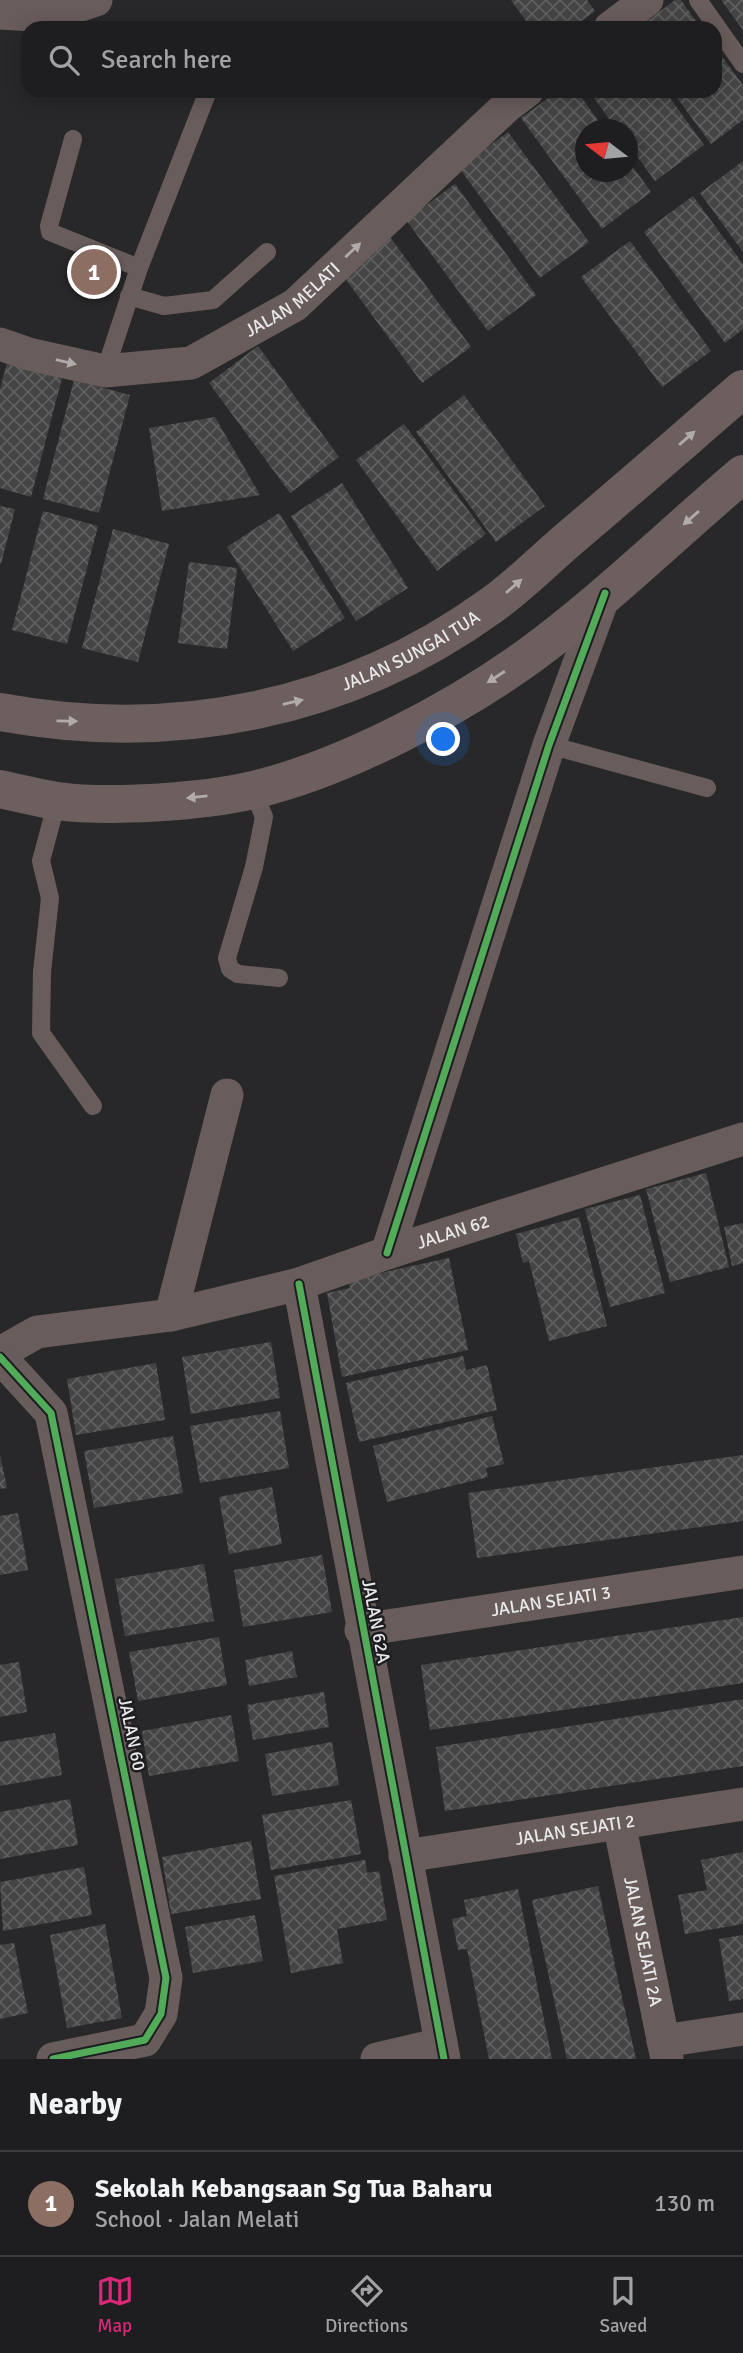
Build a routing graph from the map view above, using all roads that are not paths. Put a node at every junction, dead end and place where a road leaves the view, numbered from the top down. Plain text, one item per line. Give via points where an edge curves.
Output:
1 (96, 0) edge
2 (647, 0) edge
3 (698, 0) edge
4 (0, 13) edge
5 (619, 21) edge
6 (713, 21) edge
7 (722, 34) edge
8 (743, 64) edge
9 (205, 98) edge
10 (518, 98) edge
11 (73, 139) dead end
12 (267, 252) dead end
13 (139, 268) junction
14 (129, 296) junction
15 (0, 344) edge
16 (105, 371) junction
17 (743, 389) edge
18 (743, 474) edge
19 (605, 593) junction
20 (0, 712) edge
21 (549, 745) junction
22 (707, 788) dead end
23 (0, 789) edge
24 (253, 790) junction
25 (57, 801) junction
26 (279, 978) dead end
27 (227, 1095) dead end
28 (93, 1106) dead end
29 (743, 1139) edge
30 (387, 1253) junction
31 (299, 1284) junction
32 (171, 1315) junction
33 (0, 1355) edge
34 (743, 1572) edge
35 (361, 1630) junction
36 (743, 1804) edge
37 (619, 1823) junction
38 (405, 1856) junction
39 (743, 2029) edge
40 (665, 2050) edge
41 (442, 2051) edge
42 (53, 2059) edge
43 (377, 2059) edge

1 - 4 street via 49,16
2 - 5 street
3 - 6 lane
7 - 8 lane
9 - 13 lane
16 -> 10 street, JALAN MELATI via 191,363 295,305
11 - 13 lane via 50,232
12 - 14 lane via 214,300 164,306
13 - 14 lane
14 - 16 lane
15 -> 16 street, JALAN MELATI
20 -> 17 main road, JALAN SUNGAI TUA via 50,721 226,718 306,699 400,661 490,607
18 -> 19 main road
19 - 21 street
19 -> 24 main road via 529,656 426,720 330,764
21 - 22 lane
21 - 30 street
23 - 25 main road
24 -> 25 main road via 98,804
24 - 26 lane via 264,817 227,958 230,969 238,974
25 - 28 lane via 41,861 50,898 41,1033
27 - 32 street
29 - 30 street, JALAN 62
30 - 31 street, JALAN 62
31 - 32 street, JALAN 62
31 - 35 street, JALAN 62A
32 - 33 street, JALAN 62 via 37,1332
33 - 42 street, JALAN 60 via 51,1413 166,1978 161,2014 145,2040
34 - 35 street, JALAN SEJATI 3
35 - 38 street, JALAN 62A
36 - 37 street, JALAN SEJATI 2
37 - 38 street, JALAN SEJATI 2
37 - 40 street, JALAN SEJATI 2A
38 - 41 street, JALAN 62A
39 - 40 street
41 - 43 street

